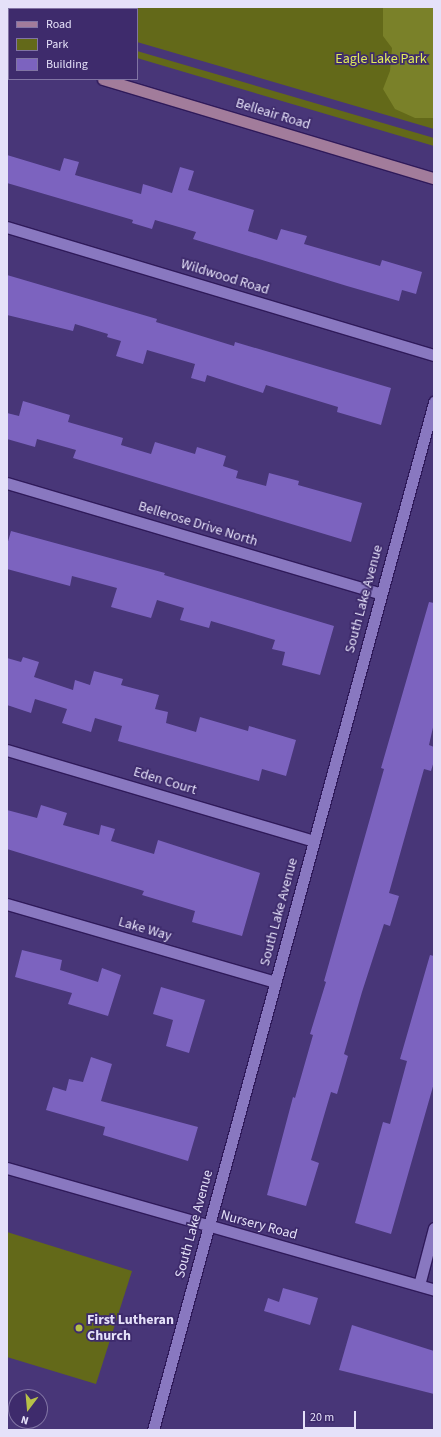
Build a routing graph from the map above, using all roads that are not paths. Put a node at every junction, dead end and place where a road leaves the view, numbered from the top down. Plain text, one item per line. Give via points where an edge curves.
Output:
1 (106, 80) edge
2 (434, 178) edge
3 (7, 227) edge
4 (434, 355) edge
5 (433, 408) edge
6 (7, 483) edge
7 (381, 594) junction
8 (7, 750) edge
9 (314, 841) junction
10 (7, 904) edge
11 (275, 982) junction
12 (7, 1168) edge
13 (208, 1227) junction
14 (434, 1228) edge
15 (418, 1286) junction
16 (434, 1290) edge
17 (153, 1430) edge

1 - 2 main road, Belleair Road
3 - 4 street, Wildwood Road
5 - 7 street, South Lake Avenue
6 - 7 street, Bellerose Drive North
7 - 9 street, South Lake Avenue
8 - 9 street, Eden Court
9 - 11 street, South Lake Avenue
10 - 11 street, Lake Way
11 - 13 street, South Lake Avenue
12 - 13 street, Nursery Road
13 - 15 street, Nursery Road
13 - 17 street, South Lake Avenue
14 - 15 street
15 - 16 street, Nursery Road

